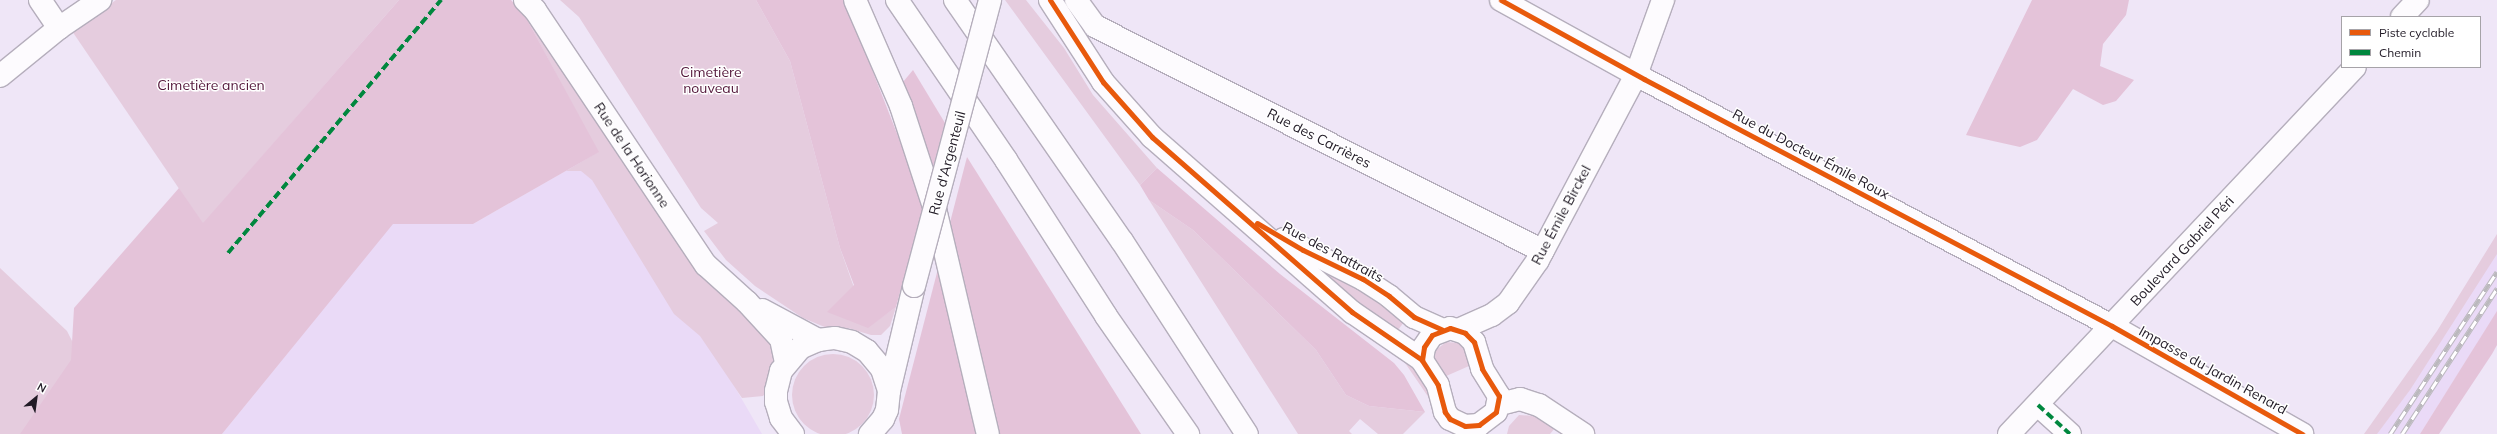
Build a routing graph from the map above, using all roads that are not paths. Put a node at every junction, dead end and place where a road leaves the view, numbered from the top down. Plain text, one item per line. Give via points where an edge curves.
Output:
1 (40, 0) edge
2 (100, 0) edge
3 (525, 0) edge
4 (855, 0) edge
5 (897, 0) edge
6 (955, 0) edge
7 (990, 0) edge
8 (1050, 0) edge
9 (1076, 0) edge
10 (1501, 0) edge
11 (1663, 0) edge
12 (2418, 0) edge
13 (2403, 16) edge
14 (59, 28) junction
15 (2354, 68) edge
16 (1636, 75) junction
17 (0, 76) edge
18 (1214, 193) junction
19 (1122, 241) junction
20 (1543, 251) junction
21 (747, 302) junction
22 (1106, 316) junction
23 (906, 326) junction
24 (2112, 326) junction
25 (1450, 330) junction
26 (818, 340) junction
27 (867, 351) junction
28 (1422, 360) junction
29 (786, 362) junction
30 (888, 391) junction
31 (2038, 404) junction
32 (1498, 408) junction
33 (880, 429) edge
34 (1469, 430) edge
35 (793, 434) edge
36 (988, 434) edge
37 (1174, 434) edge
38 (1188, 434) edge
39 (1247, 434) edge
40 (1263, 434) edge
41 (1498, 434) edge
42 (1583, 434) edge
43 (2009, 434) edge
44 (2070, 434) edge
45 (2302, 434) edge

1 - 14 main road
2 - 14 main road
3 - 21 main road, Rue de la Horionne via 535,10 706,265
4 - 36 main road via 900,106 936,213
5 - 22 main road via 1006,160
6 - 19 main road
7 - 23 main road, Rue d'Argenteuil, bridge via 914,286
8 - 18 main road, Rue des Rattraits via 1113,94 1152,137
9 - 20 main road, Rue des Carrières via 1095,26
10 - 16 main road, Rue du Docteur Émile Roux
11 - 16 main road, Rue Émile Birckel
12 - 13 main road
14 - 17 main road
15 - 24 main road, Boulevard Gabriel Péri
16 - 20 main road, Rue Émile Birckel
16 - 24 main road, Rue du Docteur Émile Roux
18 - 25 main road, Rue des Rattraits via 1290,244 1377,288 1414,317
18 - 28 main road, Rue des Rattraits via 1352,312
19 - 39 main road
19 - 40 main road
20 - 25 main road, Rue Émile Birckel via 1508,303 1492,315
21 - 26 main road, Rue de la Horionne
21 - 29 main road, Rue de la Horionne via 781,339
22 - 37 main road
22 - 38 main road
23 - 27 main road via 888,343
23 - 30 main road, Rue d'Argenteuil
24 - 31 main road, Boulevard Gabriel Péri
24 - 45 main road, Impasse du Jardin Renard
25 - 28 main road, Rue Émile Birckel via 1432,334 1426,342
25 - 32 main road, Rue des Rattraits via 1474,342 1482,369 1498,392
26 - 27 main road via 852,342
26 - 29 main road via 800,348
27 - 30 main road via 882,369
28 - 34 main road via 1438,385 1448,416
29 - 35 main road via 777,381 776,402 781,418
30 - 33 main road, Rue d'Argenteuil
31 - 43 main road, Boulevard Gabriel Péri
31 - 44 main road
32 - 34 main road via 1482,424
32 - 41 main road, Rue des Rattraits
32 - 42 main road via 1520,399 1534,403

